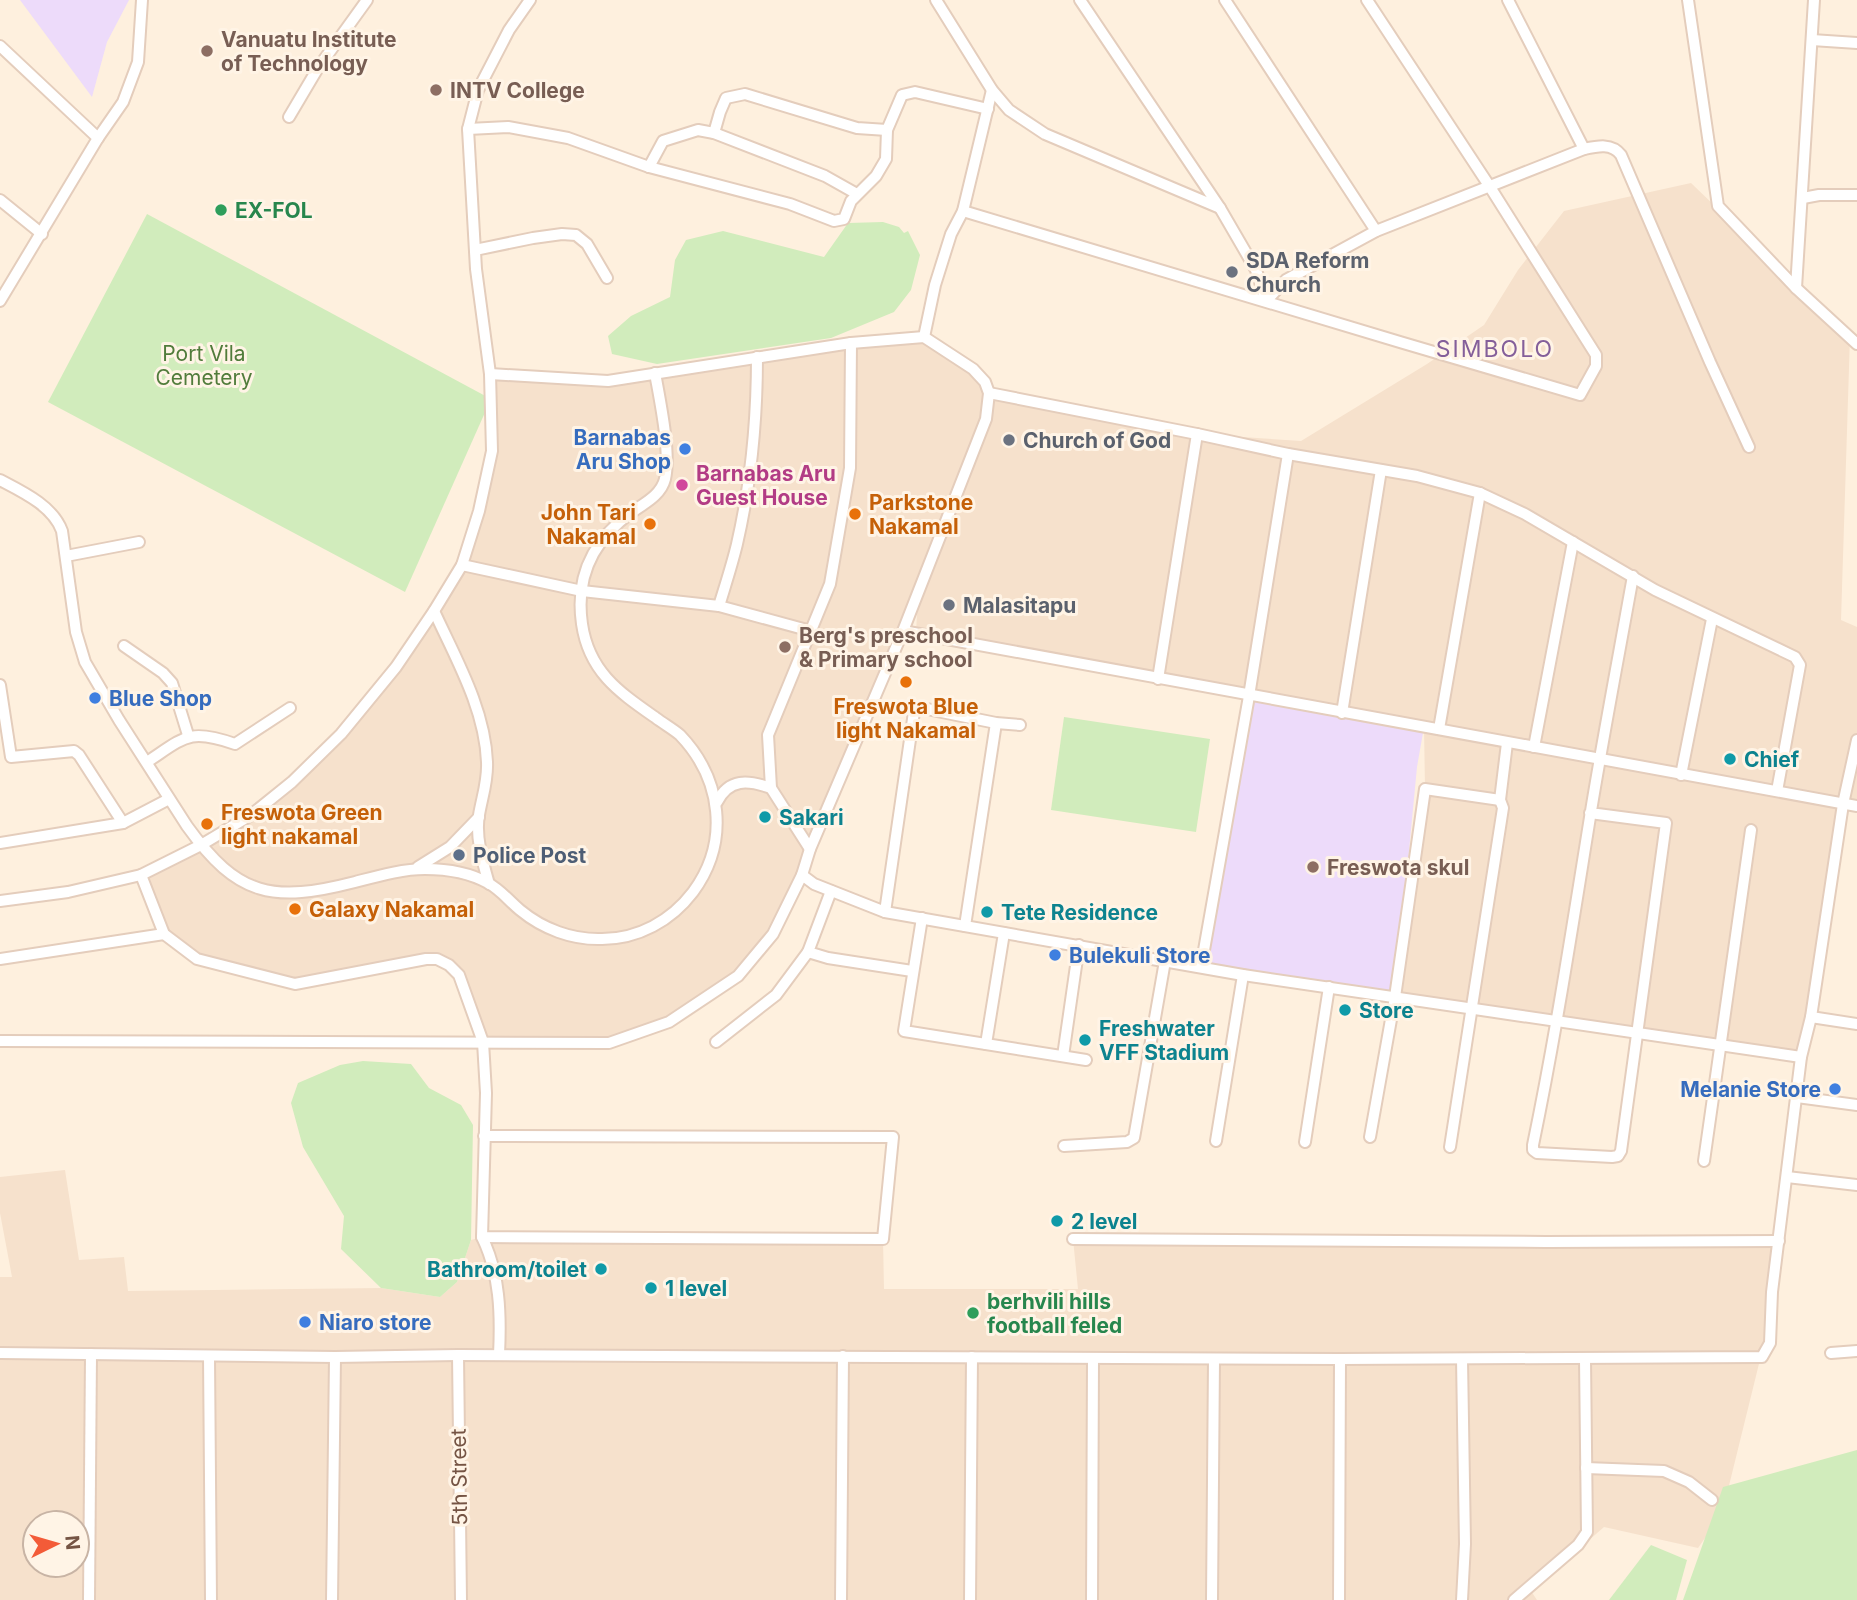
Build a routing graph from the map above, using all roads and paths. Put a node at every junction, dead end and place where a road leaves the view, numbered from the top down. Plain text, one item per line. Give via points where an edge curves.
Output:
1 (142, 0) edge
2 (367, 0) edge
3 (530, 0) edge
4 (936, 0) edge
5 (1080, 0) edge
6 (1225, 0) edge
7 (1367, 0) edge
8 (1508, 0) edge
9 (1688, 0) edge
10 (1814, 0) edge
11 (1812, 40) junction
12 (1857, 43) edge
13 (0, 46) edge
14 (992, 90) junction
15 (988, 109) junction
16 (289, 117) dead end
17 (468, 129) junction
18 (887, 130) junction
19 (714, 133) junction
20 (98, 138) junction
21 (1584, 149) junction
22 (649, 166) junction
23 (1490, 187) junction
24 (857, 194) junction
25 (1857, 195) edge
26 (1803, 198) junction
27 (0, 200) edge
28 (1220, 208) junction
29 (963, 211) junction
30 (1376, 232) junction
31 (42, 234) junction
32 (475, 250) junction
33 (607, 278) dead end
34 (1796, 288) junction
35 (0, 301) edge
36 (1266, 301) junction
37 (925, 337) junction
38 (852, 343) junction
39 (1857, 344) edge
40 (757, 357) junction
41 (655, 373) junction
42 (490, 374) junction
43 (989, 393) junction
44 (1197, 434) junction
45 (1749, 447) dead end
46 (1288, 454) junction
47 (1381, 470) junction
48 (0, 480) edge
49 (1480, 493) junction
50 (139, 542) dead end
51 (1573, 542) junction
52 (66, 556) junction
53 (462, 565) junction
54 (1633, 576) junction
55 (582, 591) junction
56 (719, 606) junction
57 (434, 611) junction
58 (1712, 619) junction
59 (811, 631) junction
60 (903, 631) junction
61 (124, 646) dead end
62 (1158, 679) junction
63 (0, 685) edge
64 (1249, 695) junction
65 (290, 708) dead end
66 (1342, 713) junction
67 (3, 720) edge
68 (996, 723) junction
69 (1020, 725) dead end
70 (1439, 729) junction
71 (188, 735) junction
72 (1857, 740) edge
73 (1507, 743) junction
74 (1534, 747) junction
75 (1599, 760) junction
76 (147, 762) junction
77 (1681, 775) junction
78 (771, 788) junction
79 (1777, 791) junction
80 (169, 799) junction
81 (1500, 800) junction
82 (717, 802) junction
83 (1843, 804) junction
84 (1857, 806) edge
85 (1590, 813) junction
86 (478, 817) junction
87 (123, 823) junction
88 (1751, 830) dead end
89 (0, 843) edge
90 (201, 845) junction
91 (810, 849) junction
92 (416, 869) junction
93 (802, 875) junction
94 (141, 876) junction
95 (489, 884) junction
96 (831, 891) junction
97 (0, 901) edge
98 (885, 912) junction
99 (922, 918) junction
100 (965, 926) junction
101 (1004, 933) junction
102 (164, 934) junction
103 (1079, 945) junction
104 (808, 952) junction
105 (0, 959) edge
106 (1165, 961) junction
107 (1201, 967) junction
108 (912, 971) junction
109 (1242, 975) junction
110 (1329, 987) junction
111 (1395, 997) junction
112 (1473, 1008) junction
113 (1811, 1017) junction
114 (1558, 1021) junction
115 (1857, 1024) edge
116 (1638, 1032) junction
117 (0, 1041) edge
118 (483, 1042) junction
119 (716, 1042) dead end
120 (986, 1044) junction
121 (1720, 1045) junction
122 (1063, 1056) junction
123 (1801, 1057) junction
124 (1086, 1060) dead end
125 (1797, 1097) junction
126 (1857, 1105) edge
127 (484, 1136) junction
128 (1370, 1138) dead end
129 (1216, 1141) dead end
130 (1306, 1142) dead end
131 (1065, 1146) dead end
132 (1450, 1147) dead end
133 (1704, 1161) dead end
134 (1787, 1177) junction
135 (1857, 1185) edge
136 (482, 1237) junction
137 (1073, 1239) dead end
138 (1779, 1241) junction
139 (1857, 1351) edge
140 (0, 1353) edge
141 (1831, 1353) dead end
142 (91, 1354) junction
143 (458, 1355) junction
144 (499, 1355) junction
145 (209, 1356) junction
146 (843, 1356) junction
147 (335, 1357) junction
148 (972, 1357) junction
149 (1093, 1357) junction
150 (1214, 1359) junction
151 (1340, 1359) junction
152 (1462, 1359) junction
153 (1585, 1359) junction
154 (1586, 1468) junction
155 (1712, 1500) dead end
156 (89, 1600) edge
157 (211, 1600) edge
158 (332, 1600) edge
159 (461, 1600) edge
160 (841, 1600) edge
161 (970, 1600) edge
162 (1092, 1600) edge
163 (1212, 1600) edge
164 (1339, 1600) edge
165 (1462, 1600) edge
166 (1514, 1600) edge

1 - 20 street via 138,61 131,83
2 - 16 street
3 - 17 street via 478,90
4 - 14 street
5 - 28 street
6 - 30 street
7 - 23 street
8 - 21 street
9 - 34 street via 1718,206
10 - 11 street
11 - 12 street
11 - 26 street
13 - 20 street
14 - 15 street
14 - 28 street via 1009,110 1045,134
15 - 18 street via 915,92 902,95
15 - 29 street
17 - 22 street via 508,127 568,138
17 - 32 street
18 - 19 street via 857,128 745,94 726,98
18 - 24 street via 887,159
19 - 22 street via 698,130 663,141
19 - 24 street via 825,176
20 - 31 street
21 - 23 street
21 - 45 street via 1600,146 1619,152
22 - 24 street via 790,204 834,221 844,219
23 - 30 street
23 - 36 street via 1596,355 1596,366 1580,395
25 - 26 street
26 - 34 street
27 - 31 street
28 - 36 street via 1256,270
29 - 36 street
29 - 37 street via 935,285
30 - 36 street via 1286,280
31 - 35 street
32 - 33 street via 533,238 576,236 587,244
32 - 42 street
34 - 39 street
37 - 38 street
37 - 43 street via 973,369
38 - 40 street
38 - 59 street via 850,468 830,584
40 - 41 street
40 - 56 street via 750,473 737,546
41 - 42 street via 608,381
41 - 55 street via 665,478 656,495 607,532 587,564
42 - 53 street via 492,451
43 - 44 street
43 - 60 street via 986,419
44 - 46 street
44 - 62 street
46 - 47 street
46 - 64 street
47 - 49 street
47 - 66 street
48 - 52 street via 56,517
49 - 51 street
49 - 70 street
50 - 52 street
51 - 54 street
51 - 74 street
52 - 76 street via 76,632 85,662
53 - 55 street
53 - 57 street
54 - 58 street
54 - 75 street
55 - 56 street
55 - 82 street via 585,637 607,682 677,733 699,760
56 - 59 street
57 - 86 street via 474,701 485,742 487,778
57 - 90 street via 341,734 261,807
58 - 77 street
58 - 79 street via 1798,660 1800,665
59 - 78 street via 768,735
60 - 62 street
60 - 91 street
61 - 71 street via 173,683
62 - 64 street
63 - 67 street
64 - 66 street
64 - 107 street
65 - 71 street via 235,744
66 - 70 street
67 - 87 street via 11,757 74,751 79,755
68 - 69 street
68 - 98 street via 922,708 914,712
68 - 100 street
70 - 73 street
71 - 76 street
72 - 83 street
73 - 74 street
73 - 81 street
74 - 75 street
75 - 77 street
75 - 85 street
76 - 80 street
77 - 79 street
78 - 82 street via 738,783 722,792
78 - 91 street
79 - 83 street
80 - 87 street
80 - 90 street
81 - 111 street via 1425,789
81 - 112 street via 1503,808
82 - 95 street via 716,839 705,872 683,905 644,932 617,939 561,933 529,917
83 - 84 street
83 - 113 street
85 - 114 street
85 - 116 street via 1666,823
86 - 92 street via 450,847
86 - 95 street
87 - 89 street
88 - 121 street
90 - 92 street via 246,885 270,891 332,888
90 - 94 street
91 - 93 street
92 - 95 street via 462,874
93 - 96 street
93 - 118 street via 773,934 738,976 669,1022 609,1043
94 - 97 street
94 - 102 street
96 - 98 street
96 - 104 street
98 - 99 street
99 - 100 street
99 - 108 street
100 - 101 street
101 - 103 street
101 - 120 street
102 - 105 street
102 - 118 street via 197,959 295,984 437,960 459,975
103 - 106 street
103 - 122 street
104 - 108 street
104 - 119 street via 776,995
106 - 107 street
106 - 131 street via 1134,1138
107 - 109 street
108 - 120 street via 905,1031
109 - 110 street
109 - 129 street
110 - 111 street
110 - 130 street
111 - 112 street
111 - 128 street
112 - 114 street
112 - 132 street
113 - 115 street
113 - 123 street
114 - 116 street
114 - 116 street via 1533,1145 1536,1153 1618,1156
116 - 121 street
117 - 118 street
118 - 127 street
120 - 122 street
121 - 123 street
121 - 133 street
122 - 124 street
123 - 125 street
125 - 126 street
125 - 134 street
127 - 136 street
127 - 136 street via 893,1137 883,1239
134 - 135 street
134 - 138 street
136 - 144 street via 491,1256 501,1307
137 - 138 street
138 - 153 street via 1770,1343 1762,1357
139 - 141 street
140 - 142 street
142 - 145 street
142 - 156 street
143 - 144 street
143 - 147 street
143 - 159 street, 5th Street
144 - 146 street
145 - 147 street
145 - 157 street
146 - 148 street
146 - 160 street
147 - 158 street
148 - 149 street
148 - 161 street
149 - 150 street
149 - 162 street
150 - 151 street
150 - 163 street
151 - 152 street
151 - 164 street
152 - 153 street
152 - 165 street
153 - 154 street
154 - 155 street via 1664,1471 1689,1482
154 - 166 street via 1587,1532

